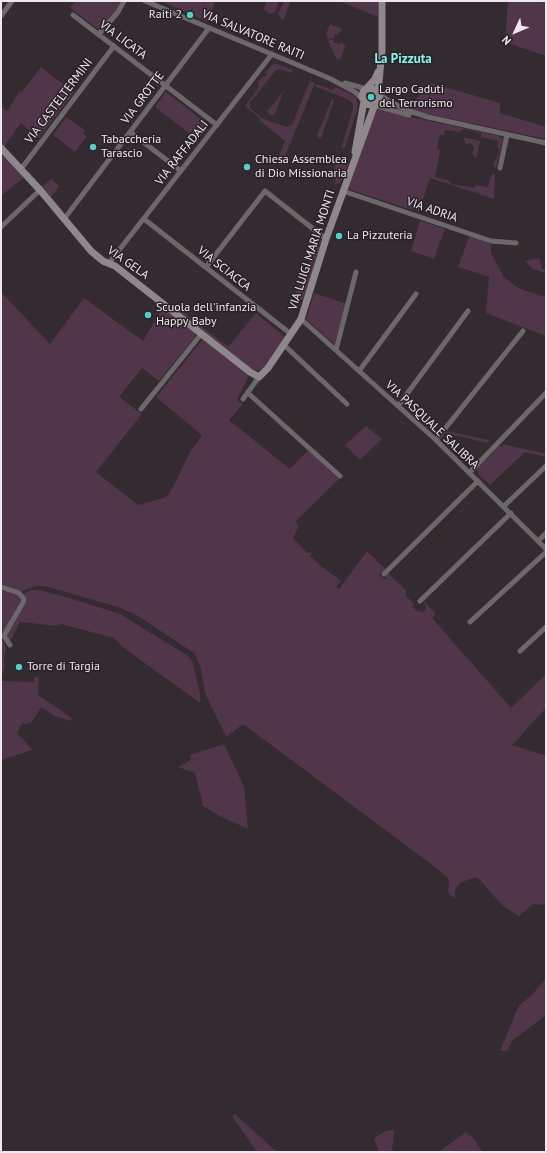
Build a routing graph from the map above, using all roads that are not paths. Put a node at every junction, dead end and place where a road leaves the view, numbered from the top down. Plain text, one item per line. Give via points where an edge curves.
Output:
1 (12, 1) edge
2 (124, 1) edge
3 (145, 1) edge
4 (382, 1) edge
5 (73, 15) dead end
6 (1, 16) edge
7 (209, 28) junction
8 (99, 34) junction
9 (114, 46) junction
10 (272, 54) junction
11 (381, 65) junction
12 (331, 79) junction
13 (165, 85) junction
14 (367, 89) junction
15 (379, 93) junction
16 (363, 100) junction
17 (374, 105) junction
18 (428, 117) junction
19 (217, 124) junction
20 (130, 132) junction
21 (507, 135) junction
22 (546, 143) edge
23 (2, 151) edge
24 (352, 165) junction
25 (500, 168) dead end
26 (20, 169) junction
27 (181, 171) junction
28 (40, 190) junction
29 (343, 191) junction
30 (64, 219) junction
31 (144, 219) junction
32 (1, 227) edge
33 (326, 239) junction
34 (516, 243) dead end
35 (109, 263) junction
36 (206, 267) junction
37 (356, 272) dead end
38 (416, 294) dead end
39 (468, 311) dead end
40 (301, 320) junction
41 (523, 331) dead end
42 (202, 333) junction
43 (291, 334) junction
44 (284, 345) junction
45 (336, 350) junction
46 (359, 371) junction
47 (259, 377) junction
48 (248, 393) junction
49 (546, 393) edge
50 (243, 399) dead end
51 (347, 404) dead end
52 (398, 406) junction
53 (141, 409) dead end
54 (436, 440) junction
55 (546, 466) edge
56 (469, 473) junction
57 (340, 476) dead end
58 (478, 481) junction
59 (504, 506) junction
60 (510, 513) junction
61 (546, 533) edge
62 (538, 541) junction
63 (546, 549) edge
64 (546, 552) edge
65 (384, 574) dead end
66 (1, 587) edge
67 (420, 601) dead end
68 (470, 622) dead end
69 (546, 627) edge
70 (10, 645) dead end
71 (520, 651) dead end

1 - 6 street
2 - 8 street
3 - 7 street, VIA SALVATORE RAITI
4 - 11 street
5 - 8 street, VIA LICATA
7 - 10 street, VIA SALVATORE RAITI
7 - 13 street, VIA GROTTE
8 - 9 street, VIA LICATA
9 - 13 street, VIA LICATA
9 - 26 street, VIA CASTELTERMINI
10 - 12 street, VIA SALVATORE RAITI
10 - 19 street, VIA RAFFADALI
11 - 14 street
11 - 15 street
12 - 14 street
12 - 16 street via 355,92
13 - 19 street, VIA LICATA
13 - 20 street, VIA GROTTE
14 - 15 street via 372,88
14 - 16 street via 362,94
15 - 17 street via 379,101
15 - 18 street via 389,102
16 - 17 street via 366,104
16 - 24 street
17 - 18 street
17 - 24 street via 364,139
18 - 21 street
19 - 27 street, VIA RAFFADALI
20 - 27 street
20 - 30 street, VIA GROTTE
21 - 22 street
21 - 25 street
23 - 26 street, VIA GELA
24 - 29 street, VIA LUIGI MARIA MONTI
26 - 28 street, VIA GELA
27 - 31 street, VIA RAFFADALI
28 - 30 street, VIA GELA
28 - 32 street
29 - 33 street, VIA LUIGI MARIA MONTI
29 - 34 street, VIA ADRIA via 491,241
30 - 35 street, VIA GELA via 92,251
31 - 35 street, VIA RAFFADALI
31 - 36 street, VIA SCIACCA
33 - 36 street via 265,191
33 - 40 street, VIA LUIGI MARIA MONTI
35 - 42 street, VIA GELA
36 - 43 street, VIA SCIACCA
37 - 45 street
38 - 46 street
39 - 52 street
40 - 43 street, VIA LUIGI MARIA MONTI
40 - 45 street, VIA PASQUALE SALIBRA
41 - 54 street
42 - 47 street, VIA GELA
42 - 53 street
43 - 44 street, VIA LUIGI MARIA MONTI
44 - 47 street, VIA LUIGI MARIA MONTI
44 - 51 street
45 - 46 street, VIA PASQUALE SALIBRA
46 - 52 street, VIA PASQUALE SALIBRA
47 - 48 street
48 - 50 street
48 - 57 street
49 - 56 street
52 - 54 street, VIA PASQUALE SALIBRA
54 - 56 street, VIA PASQUALE SALIBRA
55 - 59 street
56 - 58 street, VIA PASQUALE SALIBRA
58 - 59 street, VIA PASQUALE SALIBRA
58 - 65 street
59 - 60 street, VIA PASQUALE SALIBRA
60 - 62 street, VIA PASQUALE SALIBRA
60 - 67 street
61 - 62 street
62 - 63 street, VIA PASQUALE SALIBRA
64 - 68 street
66 - 70 street via 19,593 24,599 4,636
69 - 71 street

